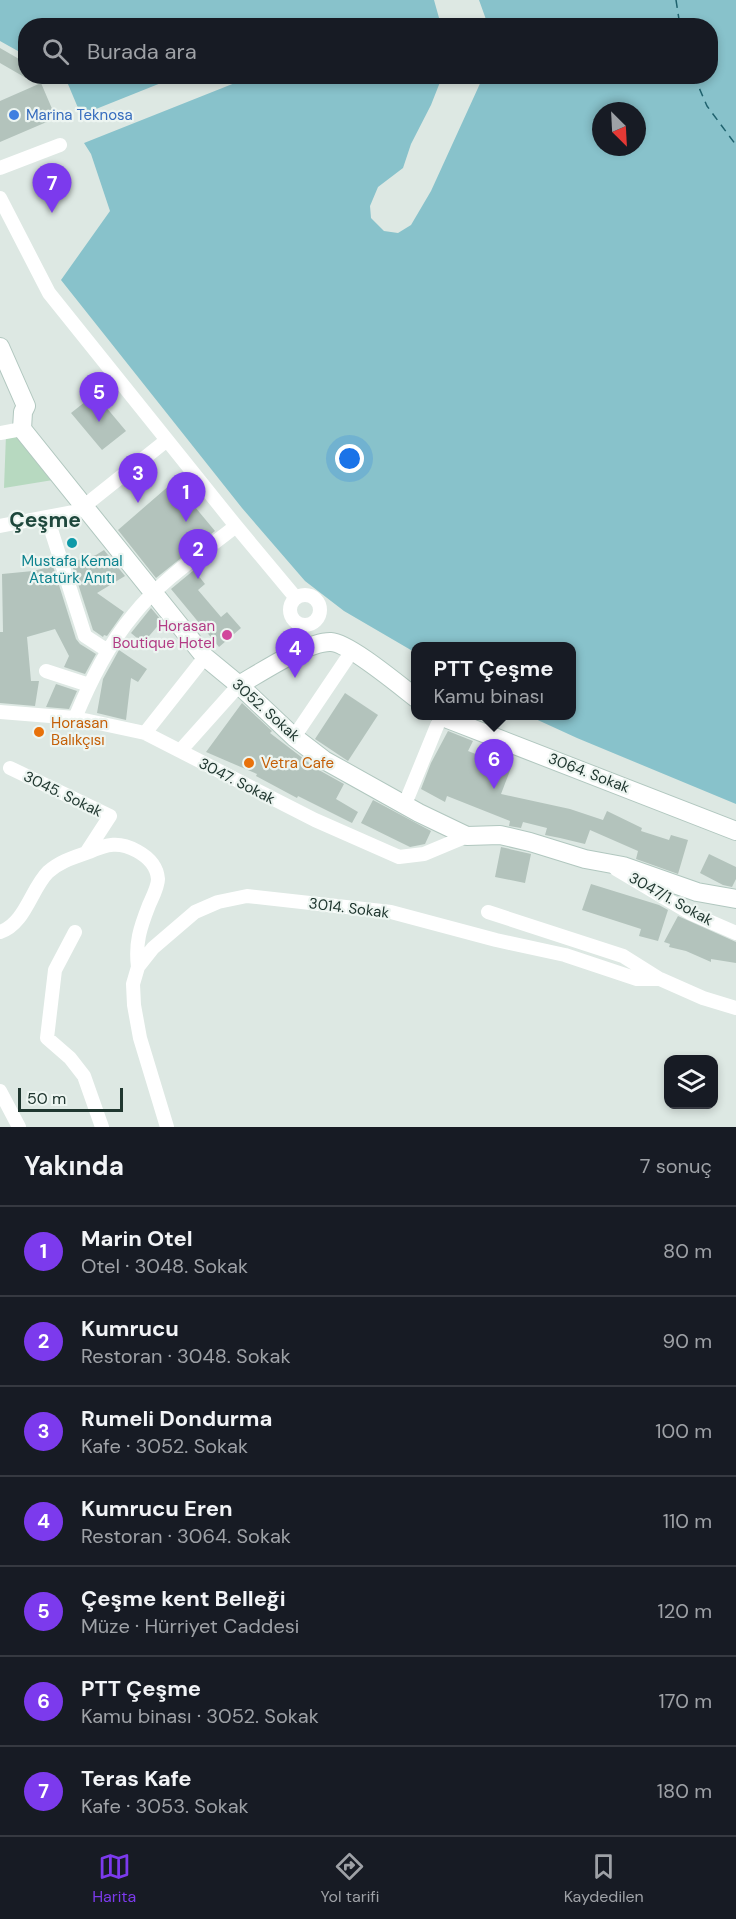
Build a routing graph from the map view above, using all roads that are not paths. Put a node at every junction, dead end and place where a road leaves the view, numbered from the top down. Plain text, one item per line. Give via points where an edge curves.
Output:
1 (60, 145) dead end
2 (0, 168) edge
3 (0, 198) edge
4 (0, 347) edge
5 (0, 369) edge
6 (22, 420) junction
7 (0, 433) edge
8 (167, 440) junction
9 (84, 507) junction
10 (47, 517) junction
11 (0, 526) edge
12 (236, 526) junction
13 (155, 592) junction
14 (296, 598) dead end
15 (108, 651) junction
16 (352, 651) junction
17 (206, 657) junction
18 (46, 671) dead end
19 (89, 685) junction
20 (239, 685) junction
21 (411, 694) edge
22 (0, 712) edge
23 (75, 718) junction
24 (439, 720) edge
25 (451, 720) edge
26 (145, 733) junction
27 (294, 737) junction
28 (180, 751) junction
29 (10, 768) dead end
30 (405, 804) junction
31 (736, 831) edge
32 (467, 836) junction
33 (86, 853) junction
34 (606, 863) junction
35 (736, 899) edge
36 (488, 912) dead end
37 (0, 932) edge
38 (75, 932) dead end
39 (736, 933) edge
40 (138, 968) junction
41 (660, 979) junction
42 (736, 1008) edge
43 (0, 1090) edge
44 (19, 1127) edge
45 (102, 1127) edge
46 (167, 1127) edge

1 - 2 street
3 - 8 street via 49,293
4 - 6 street via 26,406
5 - 6 street, 3052. Sokak
6 - 7 street
6 - 9 street, 3052. Sokak
8 - 9 street
8 - 12 street
9 - 10 street
9 - 13 street, 3052. Sokak
10 - 11 street
10 - 15 street via 85,636
12 - 13 street
12 - 14 street
13 - 15 street via 134,613
13 - 17 street, 3052. Sokak
15 - 19 street
16 - 20 street via 333,642 320,643
16 - 21 street
16 - 27 street
17 - 20 street, 3052. Sokak
17 - 26 street
18 - 19 street
19 - 23 street
20 - 27 street, 3052. Sokak
20 - 28 street
22 - 23 street, 3047. Sokak
23 - 26 street, 3047. Sokak
24 - 30 street
25 - 31 street, 3064. Sokak
26 - 28 street, 3047. Sokak
27 - 30 street, 3052. Sokak via 324,760
28 - 32 street, 3047. Sokak via 315,820 399,857 424,854
29 - 33 street, 3045. Sokak via 110,816
30 - 32 street, 3052. Sokak
32 - 34 street, 3052. Sokak via 500,836
33 - 37 street via 48,873 24,911
33 - 40 street via 106,844 129,847 147,857 156,870 158,882 136,950
34 - 35 street, 3052. Sokak via 697,892
34 - 39 street, 3047/1. Sokak via 690,913
36 - 41 street via 623,956
38 - 45 street via 55,970 47,1038 84,1076
40 - 41 street, 3014. Sokak via 153,948 195,912 218,902 247,897 391,912 565,955 637,978
40 - 46 street via 134,984 138,1028
41 - 42 street, 3014. Sokak
43 - 44 street

